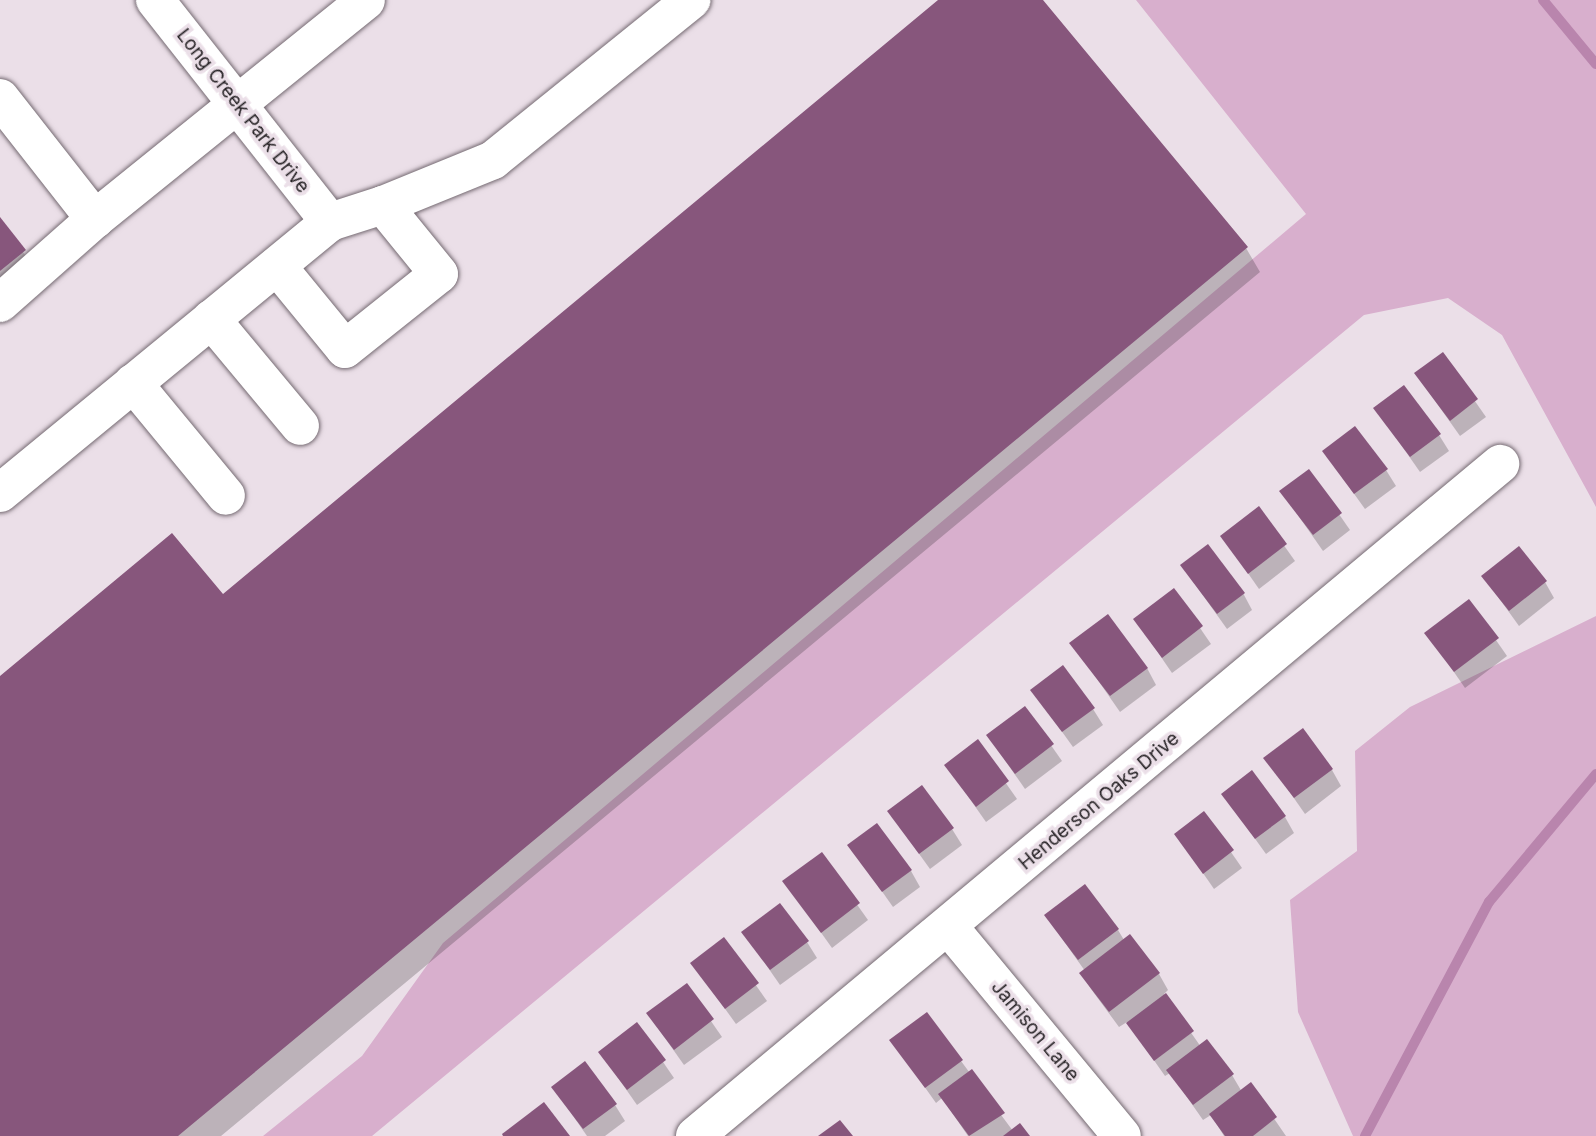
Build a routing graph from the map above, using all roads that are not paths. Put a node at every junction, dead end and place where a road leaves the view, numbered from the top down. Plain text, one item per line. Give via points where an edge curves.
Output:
1 (155, 0) edge
2 (366, 0) edge
3 (691, 0) edge
4 (0, 98) edge
5 (238, 104) junction
6 (383, 205) junction
7 (95, 219) junction
8 (330, 222) junction
9 (277, 266) junction
10 (0, 303) edge
11 (211, 319) junction
12 (133, 383) junction
13 (300, 426) dead end
14 (1500, 464) dead end
15 (0, 493) edge
16 (226, 496) dead end
17 (948, 927) junction
18 (695, 1136) edge
19 (1122, 1136) edge

1 - 5 street, Long Creek Park Drive
2 - 5 street
3 - 6 street via 493,160
4 - 7 street
5 - 7 street
5 - 8 street, Long Creek Park Drive
6 - 8 street
6 - 9 street via 439,274 345,349
7 - 10 street
8 - 9 street
9 - 11 street
11 - 12 street
11 - 13 street
12 - 15 street
12 - 16 street
14 - 17 street, Henderson Oaks Drive
17 - 18 street, Henderson Oaks Drive
17 - 19 street, Jamison Lane

